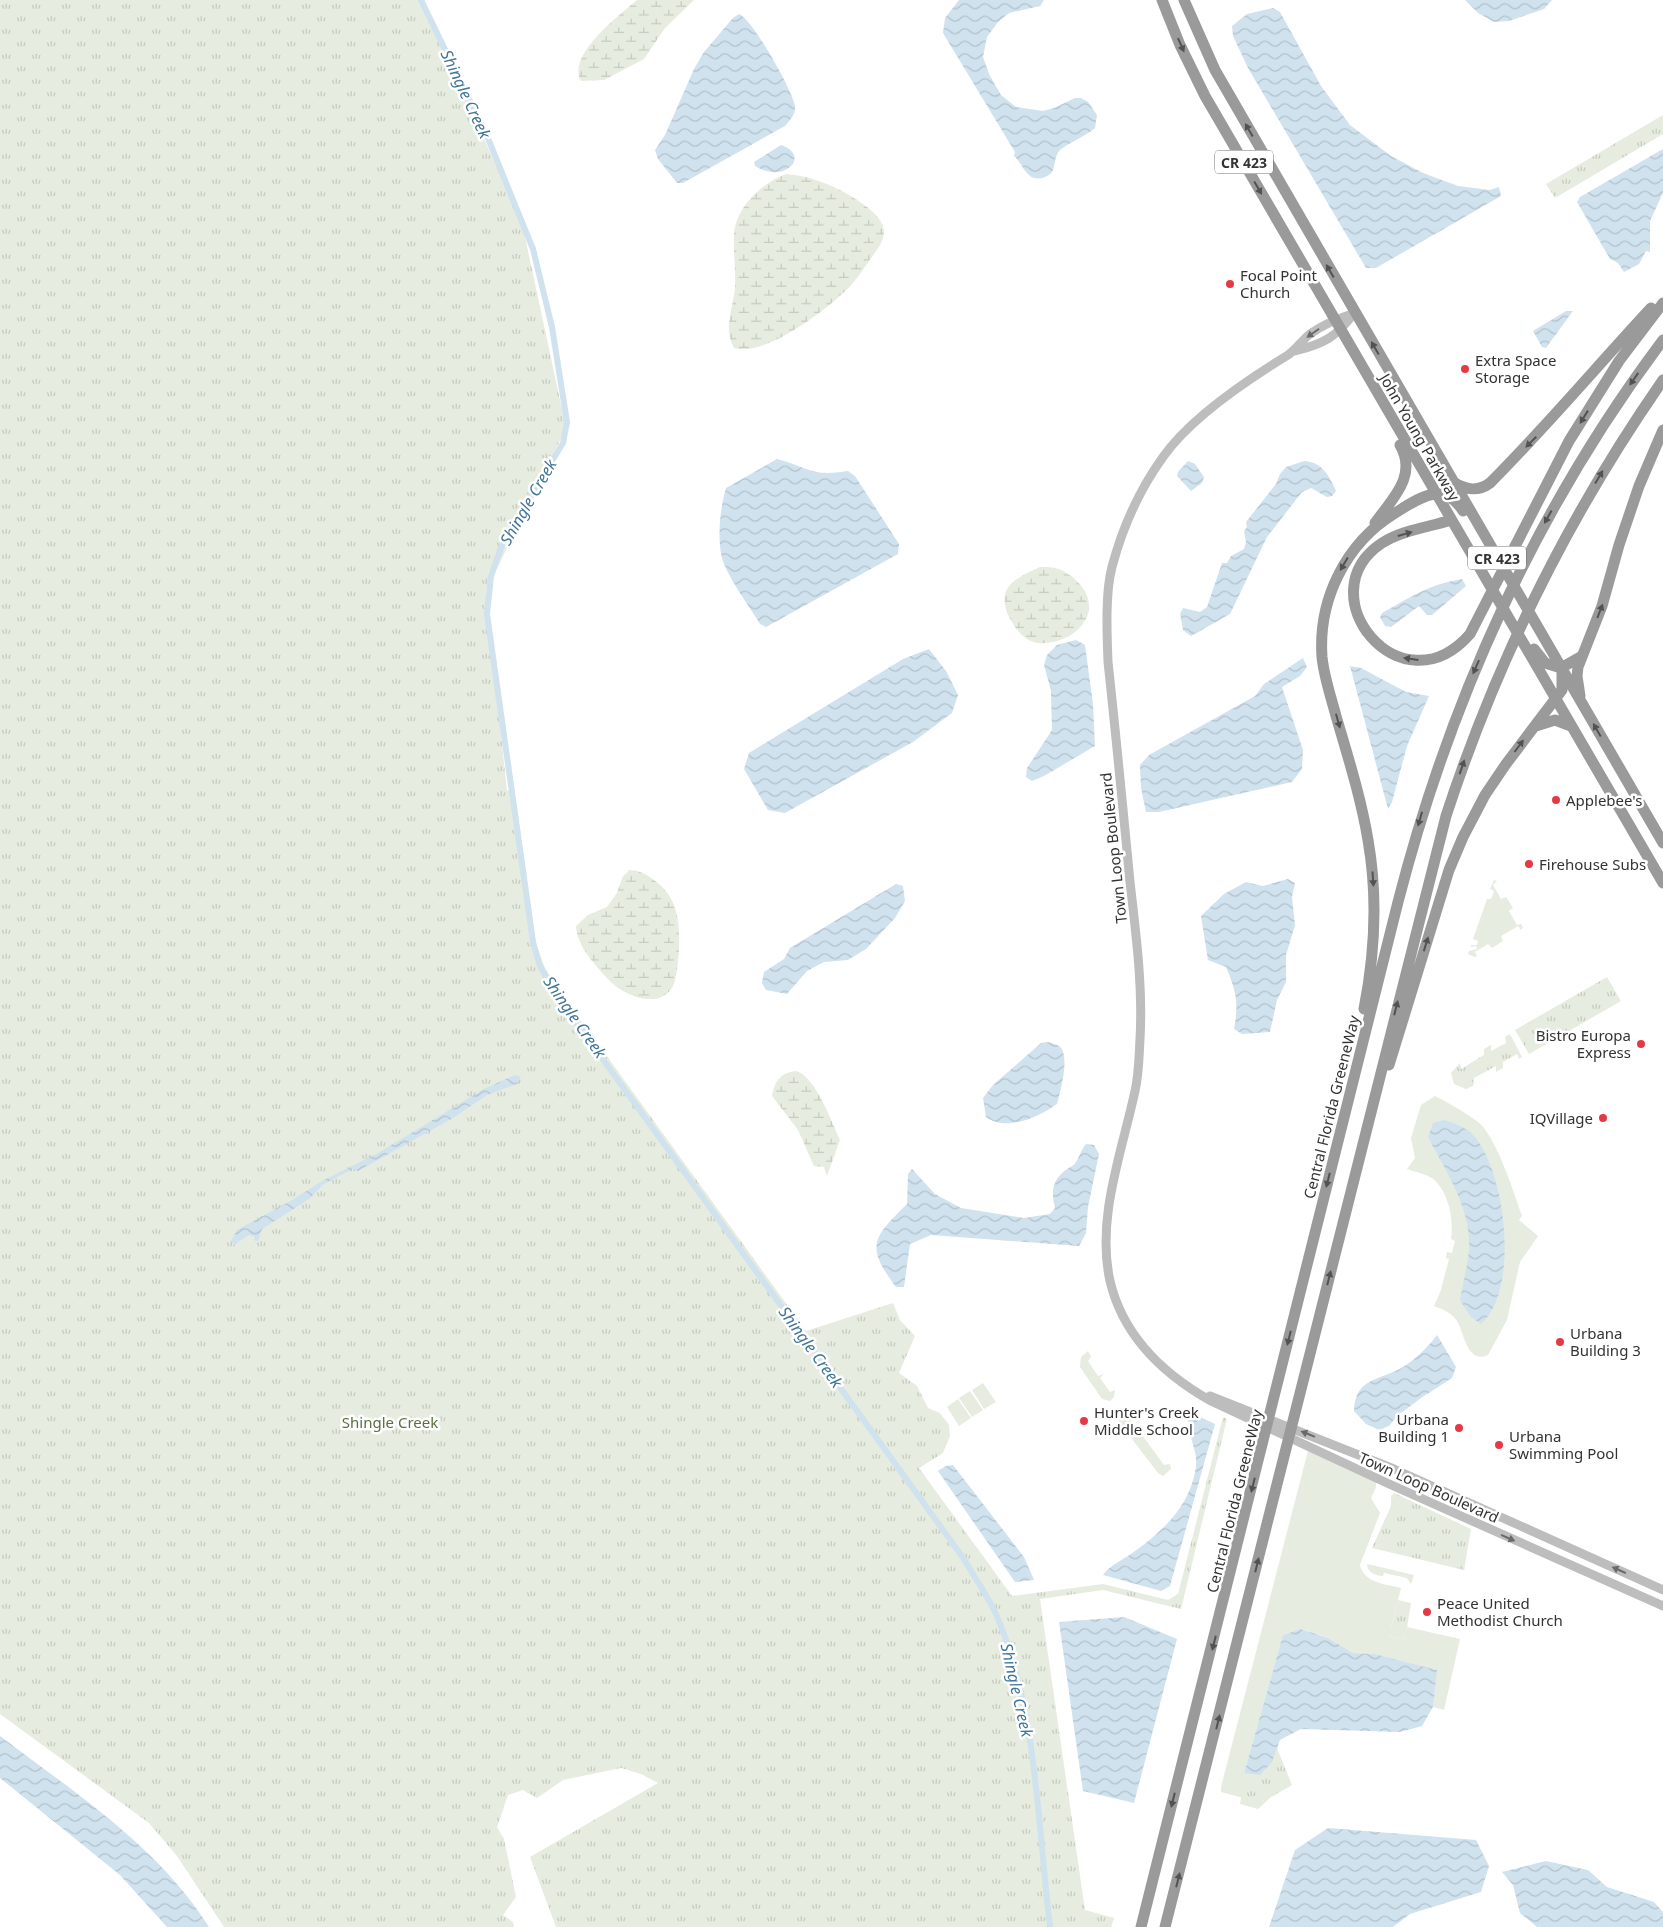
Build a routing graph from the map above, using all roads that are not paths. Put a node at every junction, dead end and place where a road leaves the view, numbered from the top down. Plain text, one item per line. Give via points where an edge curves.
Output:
1 (1162, 0) edge
2 (1184, 0) edge
3 (1663, 296) edge
4 (1663, 302) edge
5 (1355, 313) junction
6 (1335, 320) junction
7 (1342, 331) junction
8 (1663, 340) edge
9 (1295, 351) junction
10 (1358, 359) junction
11 (1663, 380) edge
12 (1663, 430) edge
13 (1453, 482) junction
14 (1435, 493) junction
15 (1452, 520) junction
16 (1364, 537) junction
17 (1471, 553) junction
18 (1538, 629) junction
19 (1582, 656) junction
20 (1561, 668) junction
21 (1556, 699) junction
22 (1582, 705) junction
23 (1571, 726) junction
24 (1533, 728) junction
25 (1663, 843) edge
26 (1663, 883) edge
27 (1335, 1152) junction
28 (1358, 1157) junction
29 (1186, 1387) junction
30 (1663, 1590) edge
31 (1663, 1606) edge
32 (1141, 1927) edge
33 (1165, 1927) edge

1 -> 6 highway, John Young Parkway / CR 423 via 1206,96
5 -> 2 highway, John Young Parkway / CR 423 via 1215,70
3 -> 13 highway via 1592,371 1542,431 1490,483 1473,490
4 -> 15 highway via 1619,361 1569,441 1476,624 1463,642 1432,659 1407,659 1393,655 1374,643 1359,620 1355,590 1357,578 1368,555 1392,538
5 - 6 street, Town Loop Boulevard
5 - 7 street, Town Loop Boulevard
13 -> 5 highway, John Young Parkway / CR 423
6 - 7 highway, John Young Parkway / CR 423
6 -> 9 street, Town Loop Boulevard via 1309,334
7 - 9 street, Town Loop Boulevard via 1317,346
7 - 10 highway, John Young Parkway / CR 423
8 -> 27 highway, Central Florida GreeneWay via 1582,459 1520,572 1455,718 1423,809
9 - 29 street, Town Loop Boulevard via 1221,401 1163,456 1138,498 1111,568 1106,630 1108,662 1141,1001 1136,1089 1108,1215 1106,1258 1115,1298 1131,1331 1162,1369
10 - 14 highway, John Young Parkway / CR 423
10 - 16 highway via 1366,387 1404,452 1407,465 1404,483
28 -> 11 highway via 1446,816 1477,726 1534,597 1599,478
19 -> 12 highway via 1602,606 1639,486
13 - 18 highway, John Young Parkway / CR 423
14 - 15 highway, John Young Parkway / CR 423
14 - 16 highway via 1390,516
14 - 18 highway via 1458,503 1526,620
15 - 17 highway, John Young Parkway / CR 423
16 -> 27 highway via 1342,567 1333,586 1326,607 1322,643 1324,672 1364,818 1374,900 1369,983
17 - 20 highway via 1486,568 1540,659
17 - 21 highway, John Young Parkway / CR 423
18 - 20 highway, John Young Parkway / CR 423
19 - 20 highway
19 - 22 highway via 1577,676
20 - 21 highway via 1564,680
20 - 22 highway, John Young Parkway / CR 423
21 - 23 highway, John Young Parkway / CR 423
21 - 24 highway
25 -> 22 highway, John Young Parkway / CR 423
23 - 24 highway via 1555,720
23 - 26 highway, John Young Parkway / CR 423
28 -> 24 highway via 1449,870 1485,795
27 -> 32 highway, Central Florida GreeneWay
33 -> 28 highway
30 -> 29 street, Town Loop Boulevard via 1394,1469
29 -> 31 street, Town Loop Boulevard via 1387,1484

